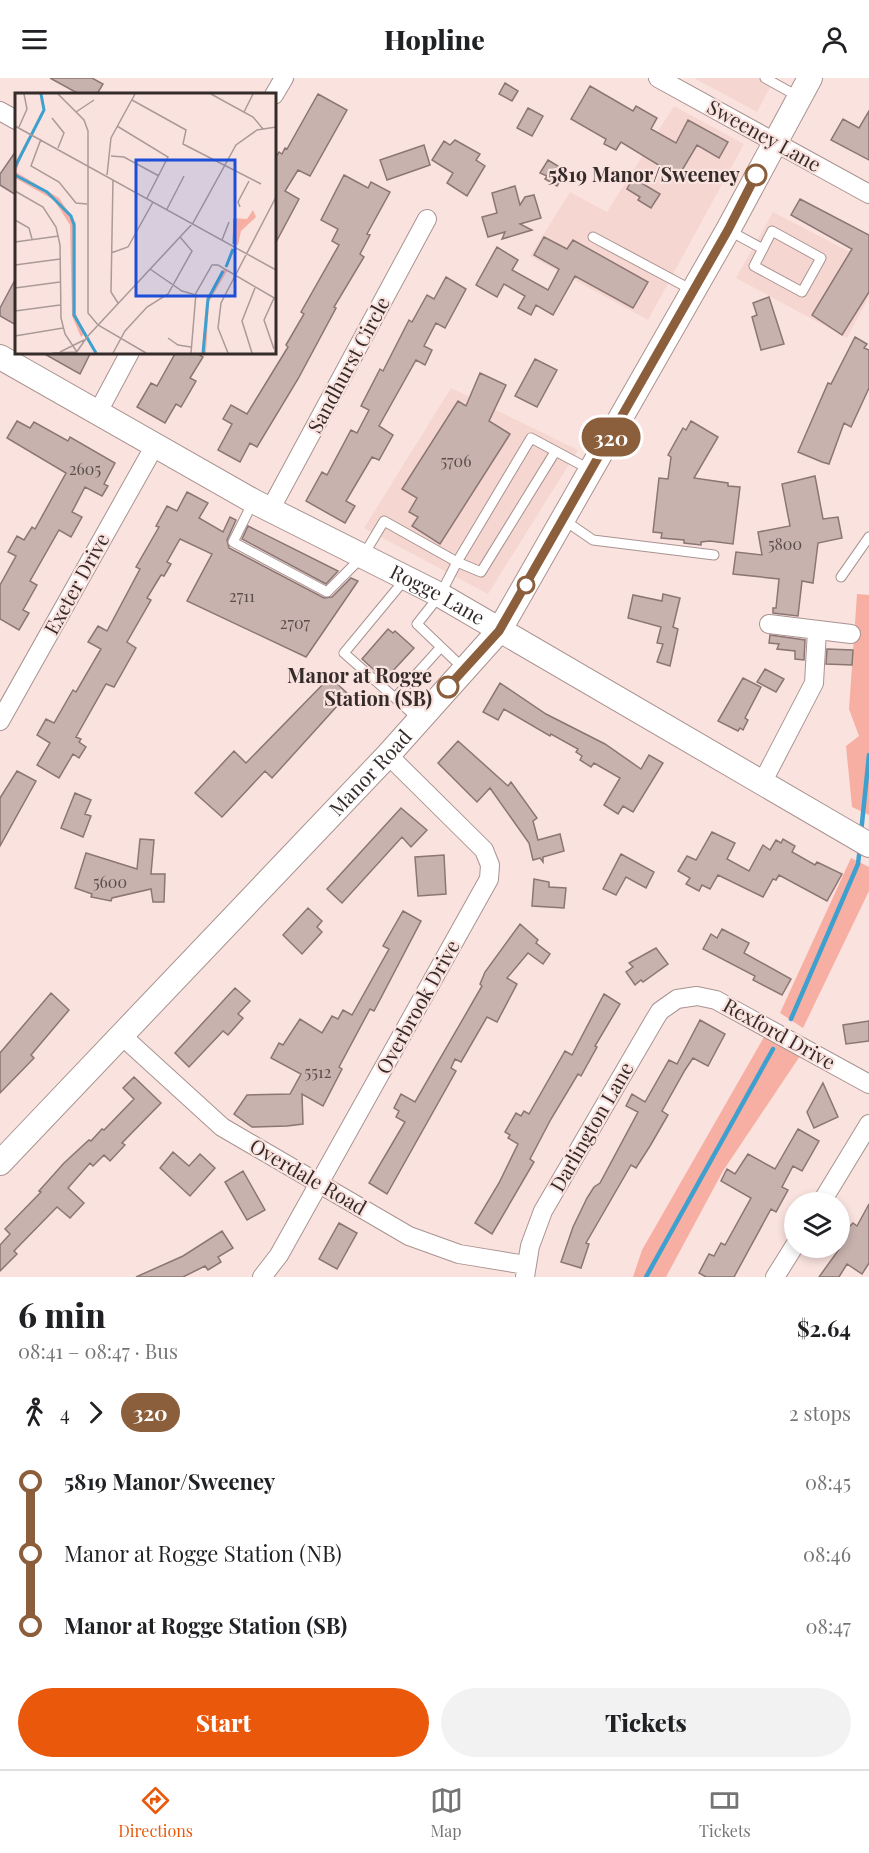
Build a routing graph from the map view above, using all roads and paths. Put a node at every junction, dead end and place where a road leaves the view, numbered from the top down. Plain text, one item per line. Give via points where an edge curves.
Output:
1 (284, 78) edge
2 (767, 78) edge
3 (664, 79) edge
4 (805, 87) edge
5 (275, 93) edge
6 (0, 111) edge
7 (15, 119) edge
8 (774, 142) junction
9 (869, 194) edge
10 (427, 219) dead end
11 (728, 230) junction
12 (592, 237) dead end
13 (763, 249) junction
14 (694, 291) junction
15 (129, 354) edge
16 (0, 357) edge
17 (98, 412) junction
18 (154, 447) junction
19 (555, 452) junction
20 (592, 470) junction
21 (262, 505) junction
22 (564, 520) junction
23 (869, 537) edge
24 (714, 555) dead end
25 (363, 556) junction
26 (458, 562) junction
27 (841, 577) dead end
28 (406, 578) junction
29 (440, 595) junction
30 (769, 624) dead end
31 (817, 630) junction
32 (499, 631) junction
33 (851, 634) dead end
34 (441, 647) junction
35 (465, 669) junction
36 (395, 698) junction
37 (419, 720) junction
38 (0, 721) edge
39 (388, 754) junction
40 (761, 784) junction
41 (869, 845) edge
42 (686, 996) joint
43 (120, 1034) junction
44 (869, 1084) edge
45 (869, 1124) edge
46 (0, 1163) edge
47 (320, 1182) junction
48 (828, 1192) edge
49 (787, 1258) edge
50 (525, 1271) edge
51 (262, 1277) edge
52 (775, 1277) edge

1 - 5 street
2 - 4 lane
3 - 8 street, Sweeney Lane
4 - 8 main road, Manor Road
6 - 7 street
8 - 9 street, Sweeney Lane
8 - 11 main road, Manor Road
10 - 21 street, Sandhurst Circle
11 - 13 lane
11 - 14 main road, Manor Road
12 - 14 lane
13 - 13 lane via 772,231 822,258 802,292 754,267
14 - 20 main road, Manor Road
15 - 17 street
16 - 17 main road, Rogge Lane
17 - 18 main road, Rogge Lane
18 - 21 main road, Rogge Lane
18 - 38 street, Exeter Drive
19 - 20 lane
19 - 26 lane via 482,572
19 - 26 lane via 531,438
20 - 22 main road, Manor Road
21 - 25 main road, Rogge Lane
21 - 25 lane via 233,542 327,592
22 - 24 lane via 593,540
22 - 32 main road, Manor Road
23 - 27 lane
25 - 26 lane via 384,521
25 - 28 main road, Rogge Lane
26 - 29 lane
28 - 29 main road, Rogge Lane
28 - 36 lane via 344,654
29 - 32 main road, Rogge Lane
29 - 34 lane via 417,624
30 - 31 street
31 - 33 street
31 - 40 street via 814,683
32 - 35 main road, Manor Road
32 - 40 main road, Rogge Lane
34 - 35 lane
34 - 36 lane
35 - 37 main road, Manor Road
36 - 37 lane
37 - 39 main road, Manor Road
39 - 43 main road, Manor Road
39 - 47 street, Overbrook Drive via 484,850 490,866 489,879
40 - 41 main road, Rogge Lane
42 - 44 street, Rexford Drive via 725,1003
42 - 50 street, Darlington Lane via 668,1004 655,1019 543,1211
43 - 46 main road, Manor Road
43 - 47 street, Overdale Road via 222,1127
45 - 48 street
47 - 50 street, Overdale Road via 426,1244
47 - 51 street, Overbrook Drive via 279,1255
49 - 52 street

